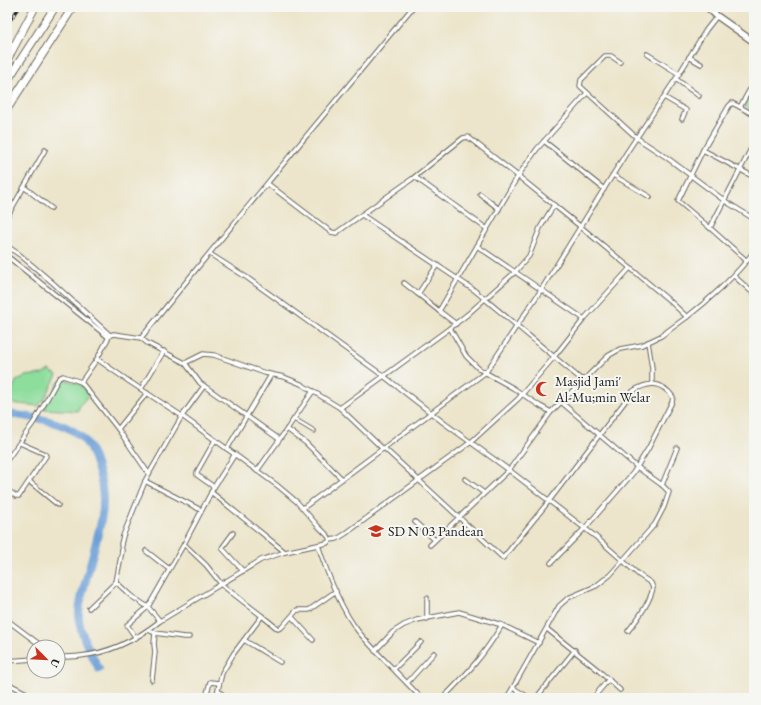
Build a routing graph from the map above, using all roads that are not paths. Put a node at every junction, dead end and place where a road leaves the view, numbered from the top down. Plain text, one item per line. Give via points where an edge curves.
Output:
1 (35, 7) edge
2 (55, 7) edge
3 (73, 7) edge
4 (413, 7) edge
5 (707, 7) edge
6 (717, 16) junction
7 (754, 41) edge
8 (647, 54) dead end
9 (689, 58) junction
10 (7, 60) edge
11 (620, 62) dead end
12 (701, 64) dead end
13 (679, 74) junction
14 (676, 79) junction
15 (7, 81) edge
16 (754, 82) edge
17 (588, 93) junction
18 (699, 96) dead end
19 (664, 97) junction
20 (740, 107) junction
21 (7, 109) edge
22 (754, 115) edge
23 (682, 119) dead end
24 (637, 138) junction
25 (544, 141) junction
26 (754, 143) edge
27 (45, 150) dead end
28 (703, 150) junction
29 (741, 169) junction
30 (613, 175) junction
31 (691, 175) junction
32 (415, 176) junction
33 (518, 176) junction
34 (754, 177) edge
35 (268, 184) junction
36 (24, 187) junction
37 (604, 189) junction
38 (480, 194) dead end
39 (650, 198) dead end
40 (725, 201) junction
41 (554, 205) junction
42 (51, 208) dead end
43 (499, 209) junction
44 (362, 215) junction
45 (7, 217) edge
46 (754, 220) edge
47 (581, 227) junction
48 (710, 228) junction
49 (488, 229) junction
50 (7, 246) edge
51 (477, 246) junction
52 (754, 251) edge
53 (210, 254) junction
54 (7, 256) edge
55 (747, 261) junction
56 (437, 265) junction
57 (630, 268) junction
58 (514, 272) junction
59 (734, 276) junction
60 (457, 279) junction
61 (404, 283) dead end
62 (541, 290) junction
63 (418, 294) junction
64 (754, 294) edge
65 (484, 300) junction
66 (439, 311) junction
67 (687, 317) junction
68 (584, 319) junction
69 (456, 324) junction
70 (517, 325) junction
71 (450, 328) junction
72 (109, 336) junction
73 (141, 338) junction
74 (648, 342) junction
75 (164, 351) junction
76 (554, 357) junction
77 (96, 358) junction
78 (185, 362) junction
79 (486, 372) junction
80 (271, 375) junction
81 (385, 377) junction
82 (582, 380) junction
83 (81, 382) junction
84 (652, 383) junction
85 (204, 386) junction
86 (141, 388) junction
87 (313, 391) junction
88 (147, 393) junction
89 (522, 395) junction
90 (561, 402) junction
91 (340, 408) junction
92 (551, 412) junction
93 (431, 413) junction
94 (182, 416) junction
95 (248, 416) junction
96 (294, 419) junction
97 (118, 429) junction
98 (287, 429) junction
99 (314, 431) dead end
100 (599, 436) junction
101 (280, 439) junction
102 (215, 440) junction
103 (471, 442) junction
104 (20, 443) junction
105 (677, 448) dead end
106 (227, 449) junction
107 (383, 449) junction
108 (235, 454) junction
109 (7, 460) edge
110 (637, 467) junction
111 (509, 470) junction
112 (257, 471) junction
113 (149, 474) junction
114 (342, 479) junction
115 (465, 479) dead end
116 (419, 480) junction
117 (144, 481) junction
118 (30, 482) junction
119 (662, 485) junction
120 (214, 487) junction
121 (7, 490) edge
122 (211, 492) junction
123 (484, 493) junction
124 (550, 501) junction
125 (58, 505) dead end
126 (303, 508) junction
127 (201, 510) junction
128 (459, 517) junction
129 (415, 522) dead end
130 (585, 528) junction
131 (233, 534) dead end
132 (330, 540) junction
133 (435, 540) junction
134 (184, 544) junction
135 (318, 545) junction
136 (430, 545) dead end
137 (146, 551) dead end
138 (285, 552) junction
139 (623, 561) junction
140 (551, 563) dead end
141 (169, 569) junction
142 (243, 571) junction
143 (116, 582) junction
144 (222, 585) junction
145 (336, 592) junction
146 (427, 598) dead end
147 (148, 606) junction
148 (89, 608) dead end
149 (262, 616) junction
150 (292, 617) junction
151 (428, 619) junction
152 (7, 620) edge
153 (160, 621) junction
154 (502, 625) junction
155 (547, 629) junction
156 (148, 630) junction
157 (628, 631) dead end
158 (155, 633) junction
159 (189, 637) dead end
160 (136, 638) junction
161 (32, 639) edge
162 (244, 640) junction
163 (312, 640) dead end
164 (421, 642) dead end
165 (539, 643) junction
166 (375, 650) junction
167 (574, 650) junction
168 (434, 653) dead end
169 (66, 656) edge
170 (26, 660) edge
171 (7, 661) edge
172 (280, 662) dead end
173 (394, 669) junction
174 (609, 679) junction
175 (152, 680) dead end
176 (7, 683) edge
177 (219, 683) junction
178 (408, 683) junction
179 (513, 688) junction
180 (620, 690) dead end
181 (24, 692) junction
182 (218, 692) junction
183 (21, 698) edge
184 (36, 698) edge
185 (206, 698) edge
186 (216, 698) edge
187 (226, 698) edge
188 (421, 698) edge
189 (443, 698) edge
190 (507, 698) edge
191 (530, 698) edge
192 (536, 698) edge
193 (593, 698) edge

1 - 10 highway
2 - 15 highway
3 - 21 highway
4 - 35 street
5 - 6 street
6 - 7 street
6 - 9 street
8 - 13 street
9 - 12 street
9 - 13 street
11 - 17 street via 611,56 603,57 579,83
13 - 14 street
14 - 18 street
14 - 19 street
16 - 20 street
17 - 24 street
17 - 25 street
19 - 23 street via 686,110
19 - 24 street
20 - 22 street
20 - 28 street via 730,104
24 - 30 street
24 - 31 street
25 - 33 street
25 - 37 street
26 - 29 street
27 - 36 street
28 - 29 street
28 - 31 street
29 - 34 street
29 - 40 street
30 - 37 street
30 - 39 street
31 - 40 street
31 - 48 street via 678,201
32 - 33 street via 467,137
32 - 44 street
32 - 49 street
33 - 41 street
33 - 43 street
35 - 44 street via 333,233
35 - 53 street
36 - 42 street
36 - 45 street
37 - 47 street
38 - 43 street
40 - 46 street
40 - 48 street
41 - 47 street
41 - 58 street via 540,228 529,256
43 - 49 street
44 - 56 street
47 - 57 street
47 - 62 street
48 - 55 street
49 - 51 street
50 - 72 street via 53,283
51 - 58 street
51 - 60 street
52 - 55 street
53 - 73 street
53 - 81 street
54 - 72 street
55 - 59 street
56 - 60 street
56 - 63 street
57 - 67 street
57 - 68 street
58 - 62 street
58 - 65 street
59 - 64 street
59 - 67 street
60 - 65 street
60 - 66 street
61 - 63 street
62 - 68 street
62 - 70 street
63 - 66 street
65 - 69 street
65 - 70 street
66 - 69 street
67 - 74 street
68 - 76 street
69 - 71 street
70 - 76 street
70 - 79 street
71 - 79 street via 466,356 479,369
71 - 81 street
72 - 73 street via 114,334
72 - 77 street
73 - 75 street
74 - 82 street via 611,354
74 - 84 street
75 - 78 street
75 - 86 street
76 - 82 street
76 - 89 street
77 - 83 street
77 - 86 street
78 - 80 street via 203,354 214,355
78 - 85 street via 196,380
79 - 89 street
79 - 93 street
80 - 87 street via 290,380
80 - 95 street
81 - 91 street
81 - 93 street
82 - 90 street
83 - 97 street
83 - 104 street via 61,377
84 - 100 street via 643,385 633,392
84 - 110 street via 669,392 673,400
85 - 94 street
85 - 95 street
86 - 88 street
87 - 91 street
87 - 96 street
88 - 94 street
88 - 97 street
89 - 92 street
89 - 103 street
90 - 92 street
90 - 100 street
91 - 107 street
92 - 111 street
93 - 103 street
93 - 107 street
94 - 102 street
94 - 113 street
95 - 101 street
95 - 106 street
96 - 98 street
96 - 99 street
97 - 113 street
98 - 101 street
98 - 114 street via 306,443
100 - 110 street
100 - 124 street
101 - 112 street
102 - 106 street
102 - 120 street via 197,472
103 - 111 street
103 - 116 street
104 - 109 street
104 - 118 street via 46,456
105 - 119 street
106 - 108 street
107 - 114 street
107 - 116 street
108 - 112 street
108 - 120 street
110 - 119 street
110 - 130 street
111 - 123 street
111 - 124 street
112 - 126 street
113 - 117 street
114 - 126 street
115 - 123 street
116 - 128 street
116 - 132 street via 345,534
117 - 127 street
117 - 143 street via 123,536
118 - 121 street via 19,496
118 - 125 street
119 - 139 street via 669,492 662,513
120 - 122 street
122 - 127 street
122 - 138 street
123 - 128 street
124 - 128 street via 503,558
124 - 130 street
126 - 132 street
127 - 134 street
128 - 133 street
129 - 133 street
130 - 139 street
130 - 140 street
131 - 142 street via 222,548
132 - 135 street
133 - 136 street
134 - 141 street
134 - 144 street
135 - 138 street
135 - 145 street via 328,577
137 - 141 street
138 - 142 street via 261,560
139 - 155 street via 596,586 559,606
139 - 157 street via 651,583 653,588
141 - 147 street
142 - 144 street
143 - 147 street via 131,596
143 - 148 street
144 - 149 street
144 - 153 street
145 - 150 street via 309,610 297,610
145 - 166 street via 357,630
146 - 151 street
147 - 153 street
147 - 160 street via 127,625
149 - 150 street via 278,630
149 - 162 street
150 - 163 street
151 - 154 street via 459,612
151 - 166 street via 414,621 393,632
152 - 161 street
153 - 156 street
154 - 165 street
154 - 189 street via 480,659
155 - 165 street
155 - 167 street
156 - 158 street
156 - 160 street
158 - 159 street
158 - 175 street
160 - 169 street via 96,654
162 - 172 street
162 - 177 street via 222,673
164 - 173 street
165 - 179 street
166 - 173 street
167 - 174 street
167 - 192 street
168 - 178 street
170 - 171 street
173 - 178 street
174 - 180 street
174 - 193 street
176 - 181 street
177 - 182 street
177 - 185 street via 210,682
178 - 188 street
179 - 190 street
179 - 191 street
181 - 183 street
181 - 184 street
182 - 186 street
182 - 187 street

